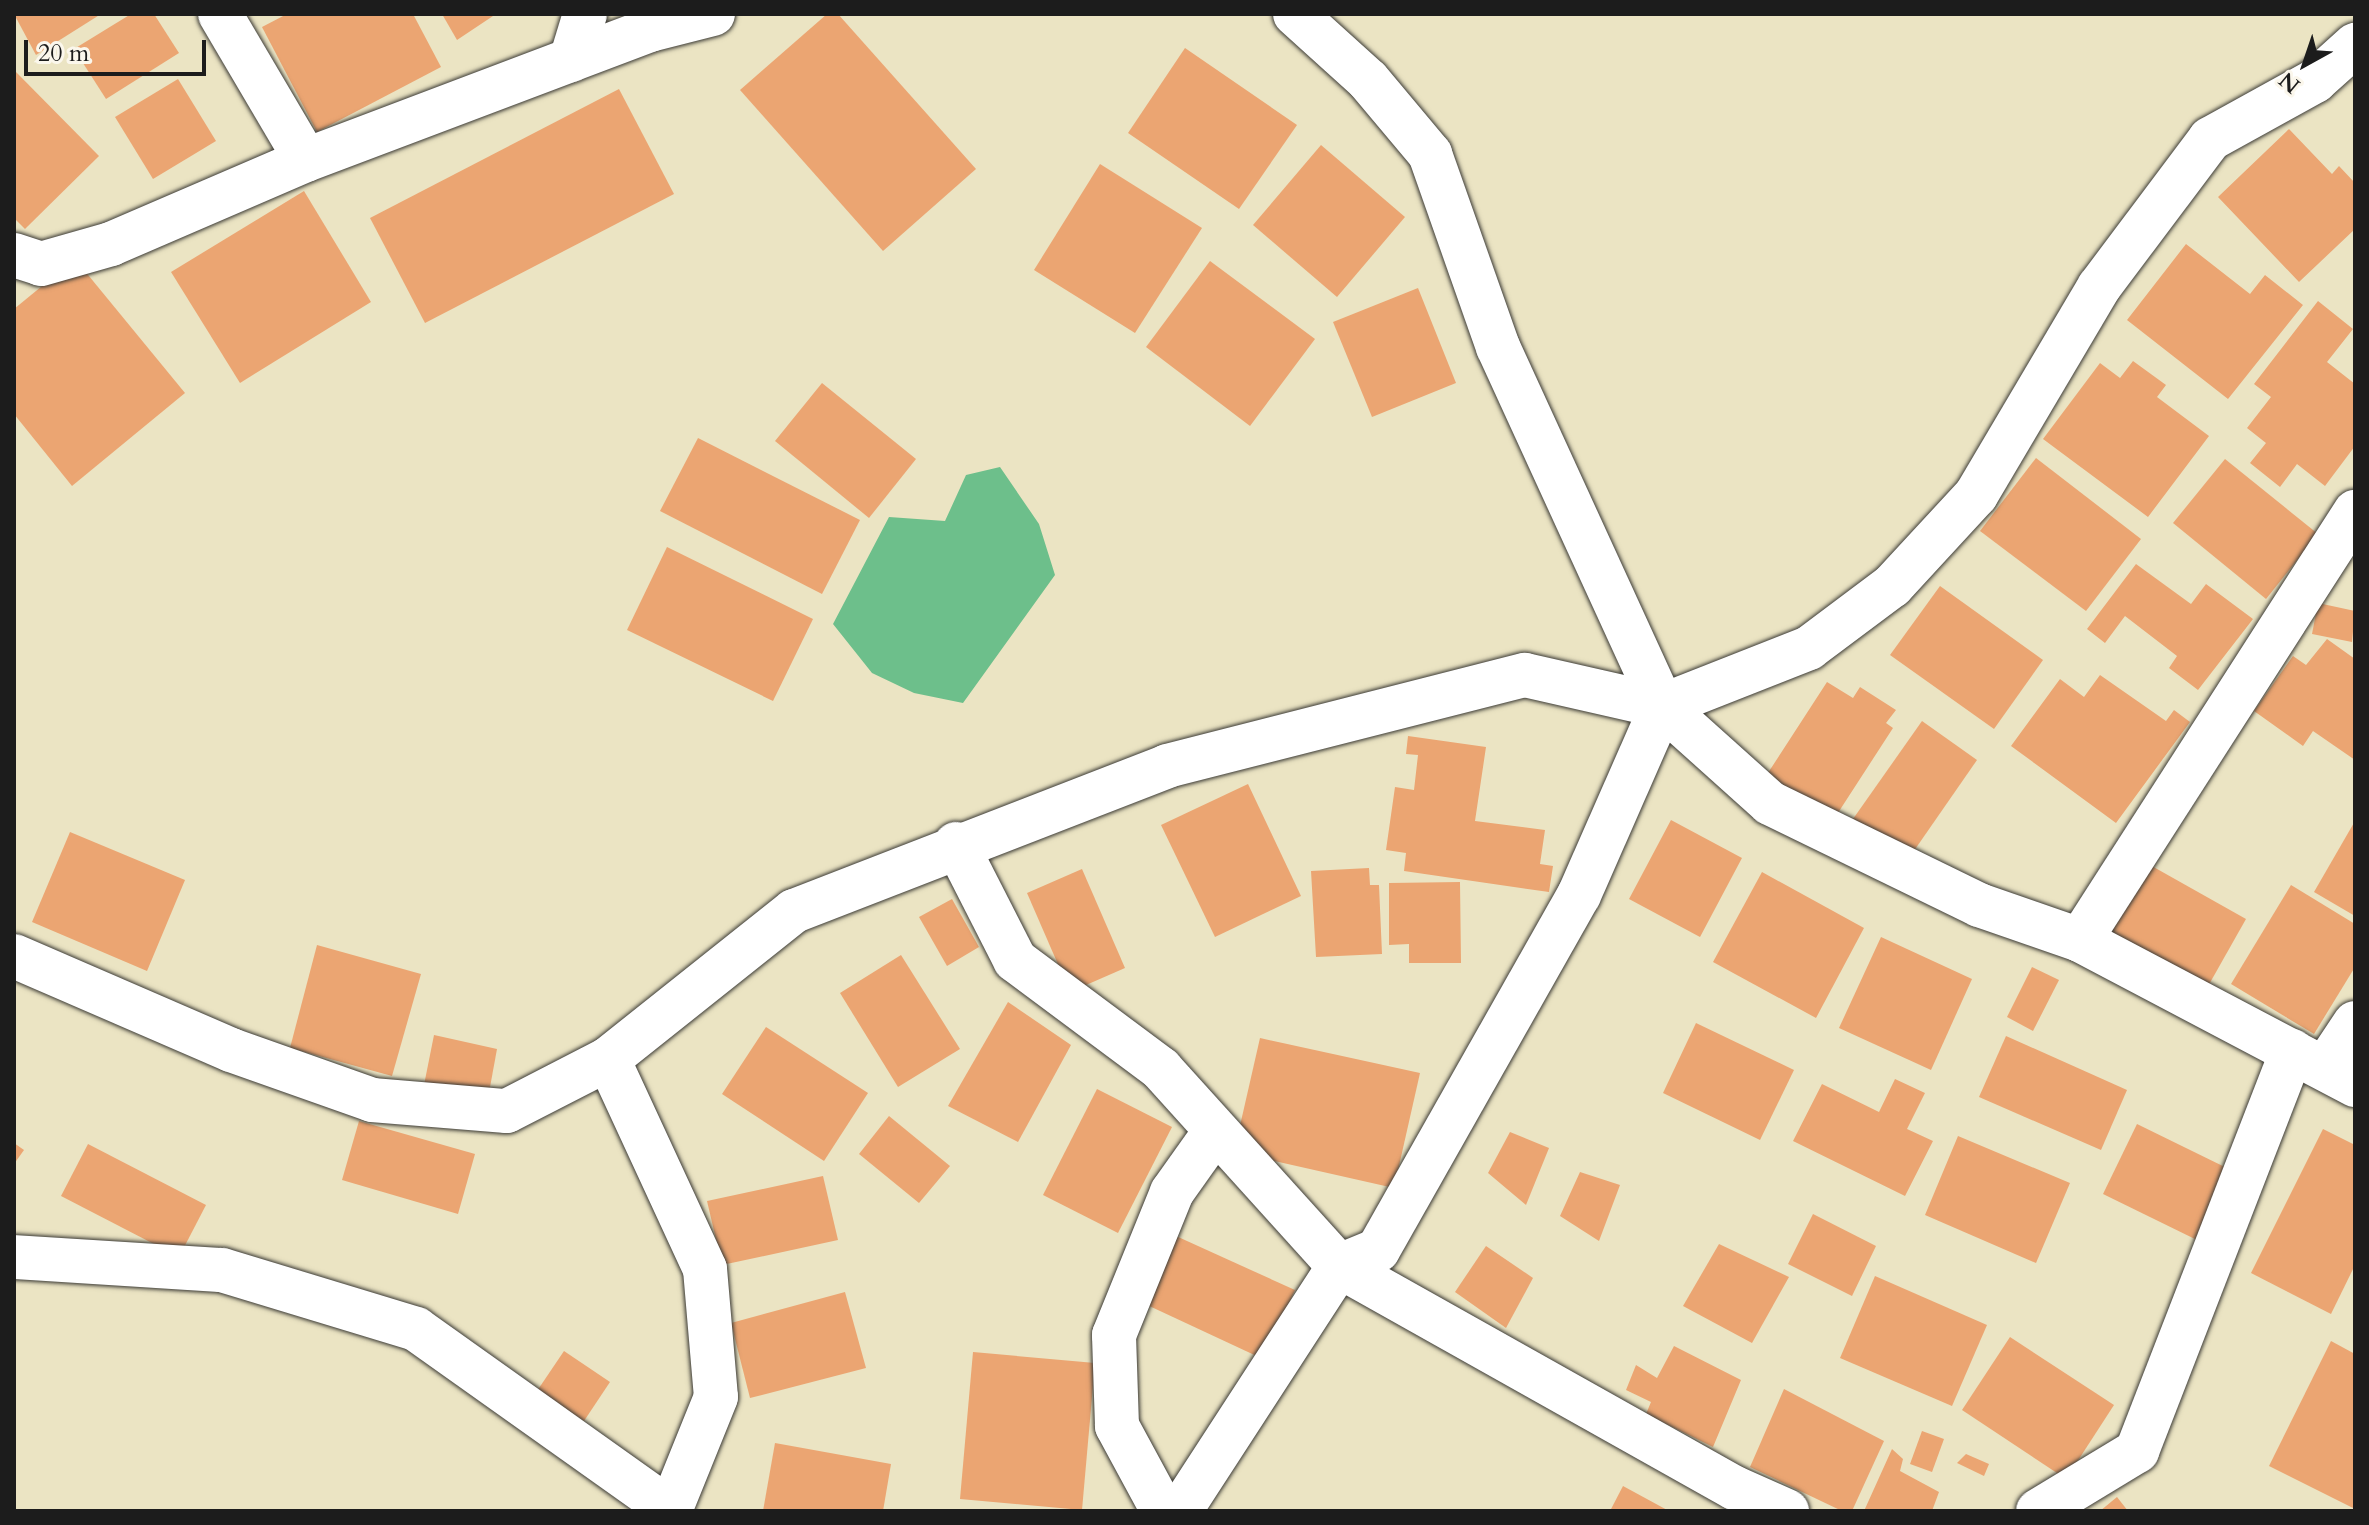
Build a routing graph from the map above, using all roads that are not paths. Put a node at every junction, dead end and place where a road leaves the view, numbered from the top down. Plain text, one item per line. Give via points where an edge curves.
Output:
1 (220, 14) edge
2 (585, 14) edge
3 (713, 14) edge
4 (1295, 14) edge
5 (2355, 45) edge
6 (571, 60) junction
7 (306, 160) junction
8 (14, 255) edge
9 (2355, 512) edge
10 (1662, 706) junction
11 (956, 844) junction
12 (2080, 940) junction
13 (14, 956) edge
14 (2355, 1023) edge
15 (608, 1059) junction
16 (2324, 1068) edge
17 (1214, 1133) junction
18 (14, 1257) edge
19 (1339, 1266) junction
20 (670, 1510) edge
21 (1163, 1511) edge
22 (1180, 1511) edge
23 (1787, 1511) edge
24 (2038, 1511) edge

1 - 7 street
2 - 6 street
3 - 6 street
4 - 10 street via 1368,80 1430,154 1498,347
5 - 10 street via 2315,81 2210,139 2099,287 1976,495 1892,586 1809,648
6 - 7 street
7 - 8 street via 111,244 41,264
9 - 12 street
10 - 11 street via 1525,675 1167,766
10 - 12 street via 1770,803 1979,905
10 - 19 street via 1579,895 1378,1250
11 - 15 street via 794,911
11 - 17 street via 1015,960 1161,1069
12 - 16 street
13 - 15 street via 231,1050 372,1100 507,1111
14 - 16 street
15 - 20 street via 705,1269 716,1397
16 - 24 street via 2137,1451
17 - 19 street
17 - 21 street via 1172,1192 1114,1335 1117,1426
18 - 20 street via 222,1270 416,1329
19 - 22 street
19 - 23 street via 1735,1488

